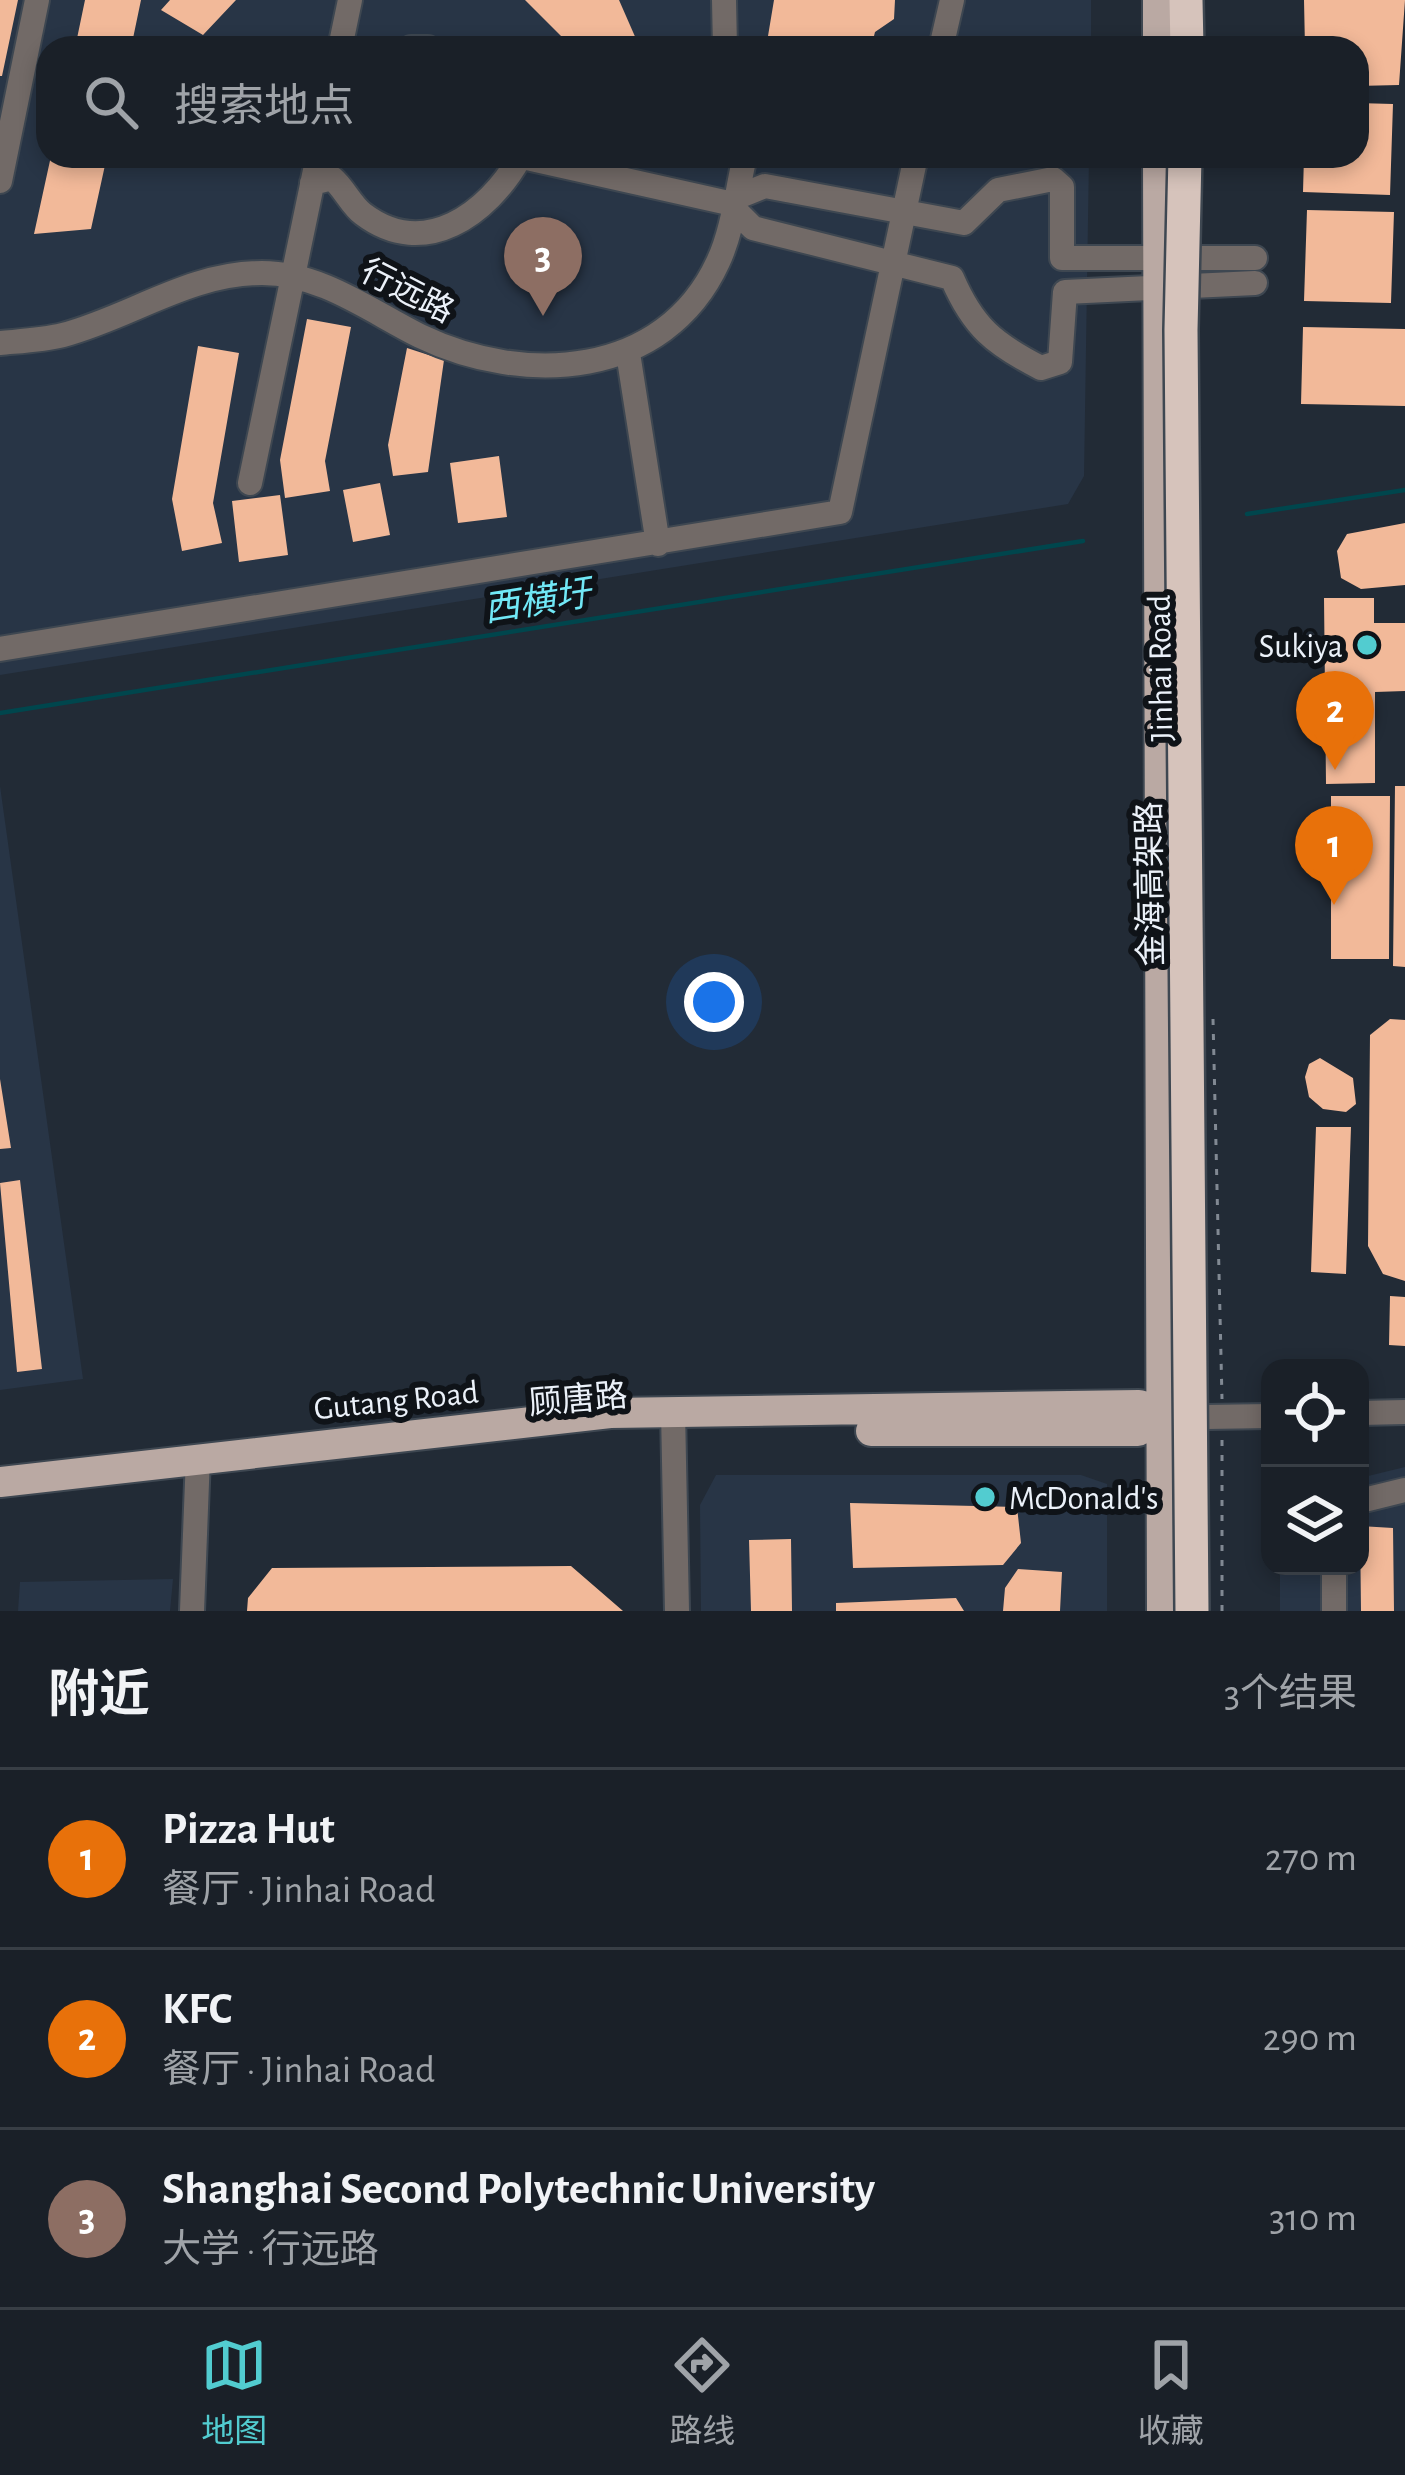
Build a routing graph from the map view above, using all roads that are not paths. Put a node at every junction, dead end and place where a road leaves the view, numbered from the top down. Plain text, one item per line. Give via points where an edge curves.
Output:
1 (38, 0) edge
2 (350, 0) edge
3 (724, 0) edge
4 (952, 0) edge
5 (1161, 0) edge
6 (1190, 0) edge
7 (347, 36) edge
8 (725, 36) edge
9 (944, 36) edge
10 (1161, 36) edge
11 (1190, 36) edge
12 (315, 168) edge
13 (513, 168) edge
14 (567, 168) edge
15 (742, 168) edge
16 (913, 168) edge
17 (1162, 168) edge
18 (1162, 168) edge
19 (1188, 168) edge
20 (1189, 168) edge
21 (0, 181) edge
22 (312, 183) junction
23 (734, 203) junction
24 (903, 216) junction
25 (893, 261) junction
26 (1255, 270) dead end
27 (1158, 273) junction
28 (1191, 273) junction
29 (292, 276) junction
30 (0, 343) edge
31 (628, 353) junction
32 (250, 484) dead end
33 (658, 544) junction
34 (0, 649) edge
35 (1405, 1412) edge
36 (1369, 1413) edge
37 (1159, 1414) junction
38 (1261, 1415) edge
39 (1214, 1417) junction
40 (674, 1420) junction
41 (200, 1464) junction
42 (0, 1482) edge
43 (1405, 1490) edge
44 (0, 1498) edge
45 (1369, 1499) edge
46 (1334, 1575) edge
47 (192, 1611) edge
48 (677, 1611) edge
49 (1162, 1611) edge
50 (1178, 1611) edge
51 (1192, 1611) edge
52 (1208, 1611) edge
53 (1334, 1611) edge

1 - 21 street
2 - 7 street
3 - 8 street
4 - 9 street
5 - 10 highway
6 - 11 highway
12 - 22 street
13 - 22 street via 476,215 423,231 363,214 332,178
14 - 23 street
15 - 23 street, 行远路
16 - 24 street
17 - 27 main road, Jinhai Road
18 - 50 highway, 金海高架路
19 - 51 highway, 金海高架路, bridge via 1181,330
20 - 28 main road, Jinhai Road
22 - 29 street
23 - 24 street via 765,186
23 - 25 street via 753,228
23 - 31 street, 行远路 via 702,290 680,317
24 - 25 street
24 - 27 street via 964,224 998,190 1053,179 1062,187 1062,258
25 - 27 street via 952,278 970,320 994,345 1041,368 1060,362 1065,292
25 - 33 street via 840,512
26 - 28 street
27 - 28 street
27 - 37 main road, Jinhai Road
28 - 39 main road, Jinhai Road
29 - 30 street, 行远路 via 185,286 64,334
29 - 31 street, 行远路 via 500,365 591,363
29 - 32 street
31 - 33 street
33 - 34 street
35 - 36 street
37 - 39 main road, Gutang Road
37 - 40 main road, Gutang Road via 1139,1405
37 - 49 main road, Jinhai Road
38 - 39 street
39 - 52 main road, Jinhai Road
40 - 41 main road, Gutang Road via 610,1413
40 - 48 street
41 - 42 main road, Gutang Road
41 - 44 main road
41 - 47 street
43 - 45 street
46 - 53 street

